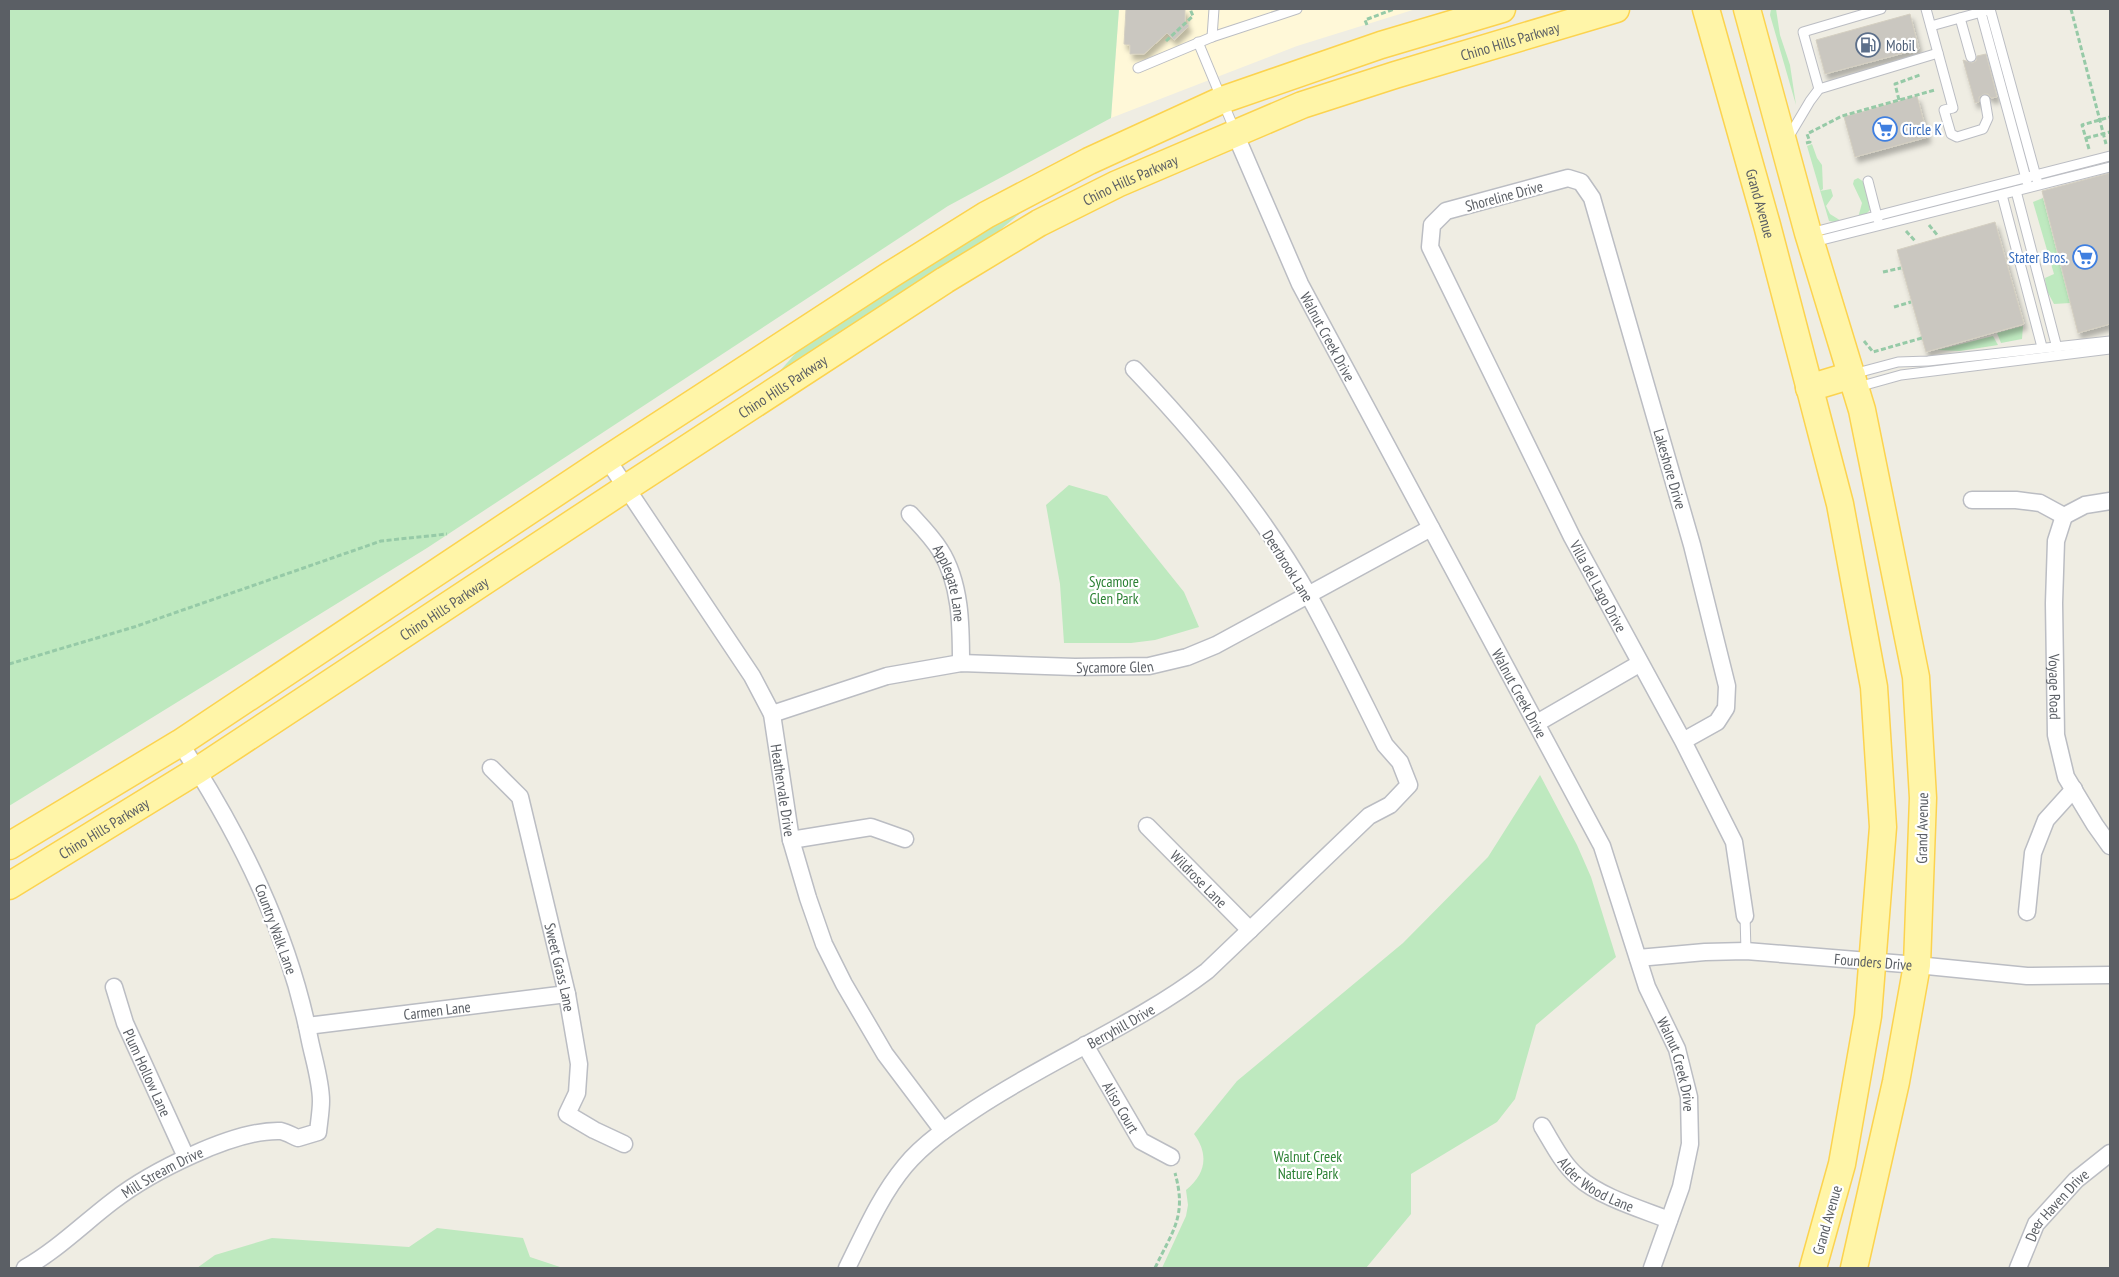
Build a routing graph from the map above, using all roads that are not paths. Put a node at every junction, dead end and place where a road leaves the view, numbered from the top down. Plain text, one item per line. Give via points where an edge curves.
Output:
1 (1214, 9) edge
2 (1297, 9) edge
3 (1502, 9) edge
4 (1616, 9) edge
5 (1706, 9) edge
6 (1747, 9) edge
7 (1877, 9) edge
8 (1926, 9) edge
9 (1985, 10) edge
10 (1277, 12) edge
11 (1474, 13) edge
12 (1960, 18) junction
13 (1931, 26) junction
14 (1212, 37) junction
15 (1198, 42) junction
16 (1938, 53) junction
17 (1972, 58) dead end
18 (1138, 68) dead end
19 (1819, 89) junction
20 (1222, 100) junction
21 (1985, 100) dead end
22 (1238, 139) junction
23 (1794, 144) junction
24 (2110, 156) edge
25 (2110, 167) edge
26 (2036, 175) junction
27 (2025, 178) junction
28 (1868, 181) dead end
29 (1581, 182) joint
30 (2039, 185) junction
31 (2028, 188) junction
32 (2016, 191) junction
33 (2002, 195) junction
34 (1877, 216) junction
35 (1432, 226) joint
36 (1880, 226) junction
37 (1810, 238) junction
38 (2110, 341) edge
39 (2042, 347) junction
40 (2057, 348) junction
41 (2110, 349) edge
42 (1134, 369) dead end
43 (1854, 381) junction
44 (1811, 395) junction
45 (607, 459) junction
46 (626, 488) junction
47 (1972, 500) dead end
48 (2110, 501) edge
49 (910, 514) dead end
50 (2064, 516) junction
51 (1430, 528) junction
52 (1309, 596) junction
53 (961, 664) junction
54 (1639, 664) junction
55 (772, 714) junction
56 (1537, 723) junction
57 (1683, 741) junction
58 (180, 743) junction
59 (491, 768) dead end
60 (198, 770) junction
61 (1409, 785) joint
62 (2074, 790) junction
63 (1148, 826) dead end
64 (905, 839) dead end
65 (792, 840) junction
66 (9, 846) edge
67 (2110, 846) edge
68 (9, 886) edge
69 (2027, 912) dead end
70 (1745, 916) joint
71 (1250, 930) junction
72 (1746, 950) junction
73 (1638, 958) junction
74 (1873, 961) junction
75 (1917, 965) junction
76 (2110, 975) edge
77 (114, 987) dead end
78 (567, 994) junction
79 (307, 1026) junction
80 (1085, 1045) junction
81 (1542, 1126) dead end
82 (943, 1131) junction
83 (318, 1132) joint
84 (624, 1144) dead end
85 (2110, 1153) edge
86 (1171, 1157) road end
87 (186, 1158) junction
88 (1669, 1220) junction
89 (25, 1268) edge
90 (846, 1268) edge
91 (1652, 1268) edge
92 (1813, 1268) edge
93 (1854, 1268) edge
94 (2018, 1268) edge

1 - 14 lane
2 - 10 lane
3 - 11 main road
4 - 22 main road, Chino Hills Parkway via 1302,106
5 - 44 main road, Grand Avenue
6 - 23 main road, Grand Avenue
7 - 19 lane via 1803,32
8 - 13 lane
9 - 12 lane
9 - 26 lane
9 - 27 lane
10 - 14 lane
11 - 20 main road
12 - 13 lane
12 - 17 lane
13 - 16 lane
14 - 15 lane
15 - 18 lane
15 - 20 lane, Walnut Creek Drive
16 - 19 lane
16 - 21 lane via 1953,108 1944,110 1952,134 1957,137 1983,129 1988,118
19 - 23 lane via 1810,101
20 - 22 lane, Walnut Creek Drive
20 - 45 main road via 1089,161 986,215
22 - 46 main road, Chino Hills Parkway via 1116,184 1039,223 945,280
22 - 51 street, Walnut Creek Drive via 1300,284
23 - 37 main road, Grand Avenue
24 - 26 lane
25 - 30 lane
26 - 27 lane
26 - 30 lane
27 - 31 lane
27 - 34 lane
28 - 34 lane
29 - 35 street, Shoreline Drive via 1568,178 1446,211
29 - 57 street, Lakeshore Drive via 1592,198 1692,545 1727,686 1726,708 1717,722
30 - 31 lane
31 - 32 lane
32 - 33 lane
32 - 40 lane
33 - 36 lane
33 - 39 lane
34 - 36 lane
34 - 37 lane
35 - 54 street, Villa del Lago Drive via 1430,247 1567,528
36 - 37 lane
37 - 43 main road, Grand Avenue
38 - 40 lane
39 - 40 lane
39 - 43 lane via 1898,362
41 - 43 lane
42 - 52 street, Deerbrook Lane via 1244,496
43 - 44 main road
43 - 75 main road, Grand Avenue via 1916,676 1923,798
44 - 74 main road, Grand Avenue via 1840,504 1874,687 1883,827
45 - 46 street, Heathervale Drive
45 - 58 main road
46 - 55 street, Heathervale Drive via 752,676
46 - 60 main road, Chino Hills Parkway
47 - 50 street via 2040,503
48 - 50 street via 2085,505
49 - 53 street, Applegate Lane via 940,550 955,585 961,623
50 - 62 street, Voyage Road via 2056,541 2055,559 2056,735 2066,776
51 - 52 street, Sycamore Glen
51 - 56 street, Walnut Creek Drive
52 - 53 street, Sycamore Glen via 1216,645 1187,657 1149,666
52 - 61 street, Deerbrook Lane via 1385,745 1400,762
53 - 55 street, Sycamore Glen via 887,676
54 - 56 street
54 - 57 street, Villa del Lago Drive
55 - 65 street, Heathervale Drive
56 - 73 street, Walnut Creek Drive via 1602,846
57 - 70 street, Villa del Lago Drive via 1734,842
58 - 60 street, Country Walk Lane
58 - 66 main road
59 - 78 street, Sweet Grass Lane via 520,797
60 - 68 main road, Chino Hills Parkway
60 - 79 street, Country Walk Lane via 258,880 287,952
61 - 71 street, Berryhill Drive via 1390,805 1369,816
62 - 67 street, Voyage Road
62 - 69 street via 2046,820 2033,852
63 - 71 street, Wildrose Lane
64 - 65 street via 871,827
65 - 82 street, Heathervale Drive via 824,944 844,984 885,1054
70 - 72 lane, Villa del Lago Drive
71 - 80 street, Berryhill Drive via 1207,971 1178,993
72 - 73 street, Founders Drive
72 - 74 street, Founders Drive
73 - 88 street, Walnut Creek Drive via 1647,987 1677,1049 1689,1097 1690,1144 1681,1187
74 - 75 street, Founders Drive
74 - 92 main road, Grand Avenue via 1868,1016 1842,1164
75 - 76 street, Founders Drive via 2027,976
75 - 93 main road, Grand Avenue via 1896,1082
77 - 87 street, Plum Hollow Lane via 124,1023
78 - 79 street, Carmen Lane
78 - 84 street, Sweet Grass Lane via 579,1064 578,1093 567,1114
79 - 83 street, Country Walk Lane via 322,1100
80 - 82 street, Berryhill Drive via 1007,1088
80 - 86 street, Aliso Court via 1140,1141
81 - 88 street, Alder Wood Lane via 1563,1161 1579,1178 1602,1192
82 - 90 street, Berryhill Drive via 905,1165 881,1200
83 - 87 street, Mill Stream Drive via 298,1138 282,1131 246,1135
85 - 94 street, Deer Haven Drive via 2076,1180 2036,1224
87 - 89 street, Mill Stream Drive via 114,1200
88 - 91 street, Walnut Creek Drive

